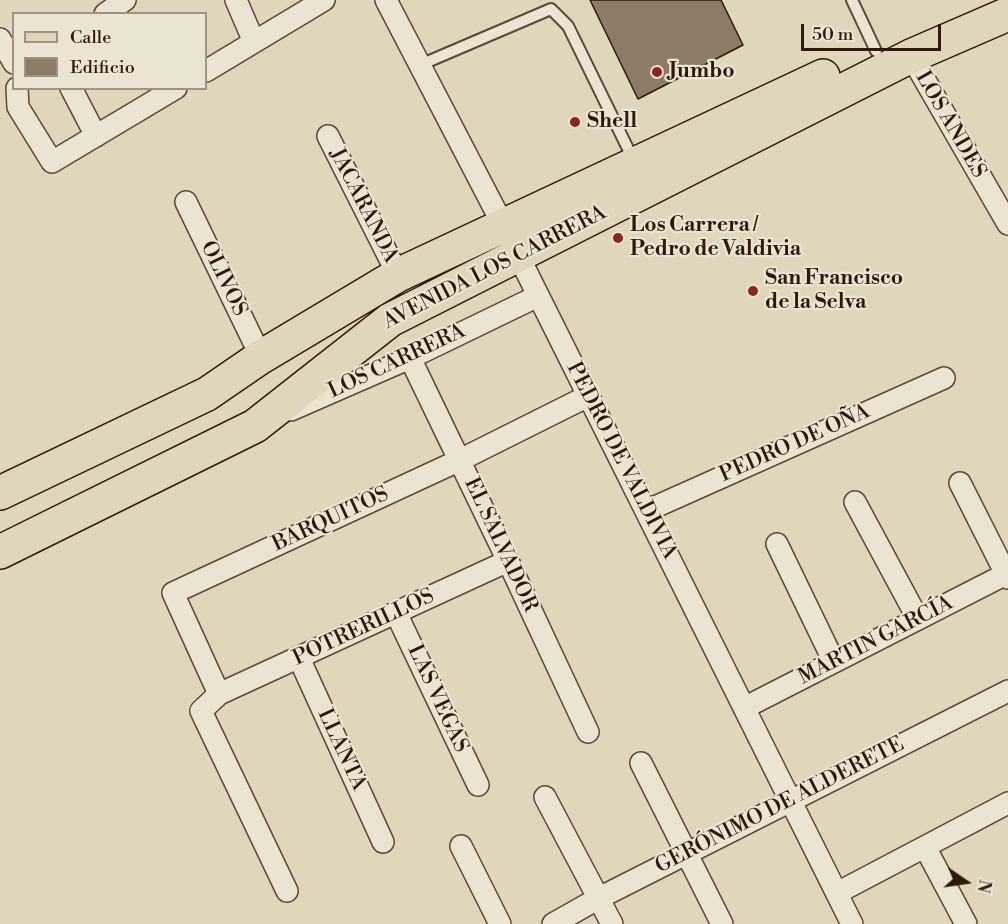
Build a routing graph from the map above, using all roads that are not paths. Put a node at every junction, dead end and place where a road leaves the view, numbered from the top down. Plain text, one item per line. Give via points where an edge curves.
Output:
1 (124, 0) edge
2 (236, 0) edge
3 (324, 0) edge
4 (386, 0) edge
5 (852, 0) edge
6 (995, 0) edge
7 (108, 12) edge
8 (1008, 15) edge
9 (0, 39) edge
10 (254, 42) junction
11 (876, 51) junction
12 (911, 56) junction
13 (12, 60) edge
14 (420, 65) junction
15 (207, 70) edge
16 (17, 90) edge
17 (72, 90) edge
18 (173, 90) edge
19 (96, 136) junction
20 (328, 136) dead end
21 (636, 164) junction
22 (186, 202) dead end
23 (1008, 224) edge
24 (503, 225) junction
25 (518, 255) junction
26 (398, 275) junction
27 (538, 296) junction
28 (261, 357) junction
29 (410, 358) junction
30 (944, 378) dead end
31 (588, 396) junction
32 (255, 426) junction
33 (460, 460) junction
34 (960, 483) dead end
35 (0, 493) edge
36 (855, 502) dead end
37 (646, 511) junction
38 (777, 544) dead end
39 (0, 552) edge
40 (508, 561) junction
41 (1007, 575) edge
42 (396, 613) junction
43 (918, 619) junction
44 (298, 658) junction
45 (834, 662) junction
46 (1008, 691) edge
47 (219, 694) junction
48 (744, 708) junction
49 (588, 732) dead end
50 (641, 763) dead end
51 (478, 785) dead end
52 (545, 797) dead end
53 (791, 801) junction
54 (1008, 803) edge
55 (383, 843) dead end
56 (461, 846) dead end
57 (925, 848) junction
58 (687, 854) junction
59 (287, 891) dead end
60 (837, 893) junction
61 (598, 898) junction
62 (500, 924) edge
63 (553, 924) edge
64 (612, 924) edge
65 (722, 924) edge
66 (852, 924) edge
67 (966, 924) edge

1 - 7 street
2 - 10 street
3 - 10 street
4 - 14 street, PEDRO DE VALDIVIA
5 - 11 lane
6 - 11 main road, AVENIDA LOS CARRERA
8 - 12 main road, AVENIDA LOS CARRERA
9 - 13 street
10 - 15 street
11 - 21 main road, AVENIDA LOS CARRERA
12 - 23 street, LOS ANDES
12 - 25 main road, AVENIDA LOS CARRERA
14 - 21 lane via 551,9 568,26
14 - 24 street, PEDRO DE VALDIVIA
16 - 19 street via 18,107 52,162
17 - 19 street
18 - 19 street
20 - 26 street, JACARANDA
21 - 24 main road, AVENIDA LOS CARRERA
22 - 28 street, OLIVOS
24 - 25 street, PEDRO DE VALDIVIA
24 - 26 main road, AVENIDA LOS CARRERA
25 - 27 street, PEDRO DE VALDIVIA
25 - 32 main road, AVENIDA LOS CARRERA via 390,320
26 - 28 main road, AVENIDA LOS CARRERA
27 - 29 street, LOS CARRERA
27 - 31 street, PEDRO DE VALDIVIA
28 - 35 main road, AVENIDA LOS CARRERA via 207,394
29 - 32 street, LOS CARRERA
29 - 33 street, EL SALVADOR
30 - 37 street, PEDRO DE OÑA
31 - 33 street, BARQUITOS
31 - 37 street, PEDRO DE VALDIVIA
32 - 39 main road, AVENIDA LOS CARRERA
33 - 40 street, EL SALVADOR
33 - 47 street, BARQUITOS via 173,593
34 - 41 street
36 - 43 street
37 - 48 street, PEDRO DE VALDIVIA
38 - 45 street
40 - 42 street, POTRERILLOS
40 - 49 street, EL SALVADOR
41 - 43 street, MARTIN GARCÍA
42 - 44 street, POTRERILLOS
42 - 51 street, LAS VEGAS
43 - 45 street, MARTIN GARCÍA
44 - 47 street, POTRERILLOS
44 - 55 street, LLANTA
45 - 48 street, MARTIN GARCÍA
46 - 53 street, GERÓNIMO DE ALDERETE
47 - 59 street via 201,711
48 - 53 street, PEDRO DE VALDIVIA
50 - 58 street
52 - 61 street
53 - 58 street, GERÓNIMO DE ALDERETE
53 - 60 street, PEDRO DE VALDIVIA
54 - 57 street
56 - 62 street
57 - 60 street
57 - 67 street
58 - 61 street, GERÓNIMO DE ALDERETE
58 - 65 street
60 - 66 street, PEDRO DE VALDIVIA
61 - 63 street, GERÓNIMO DE ALDERETE
61 - 64 street

